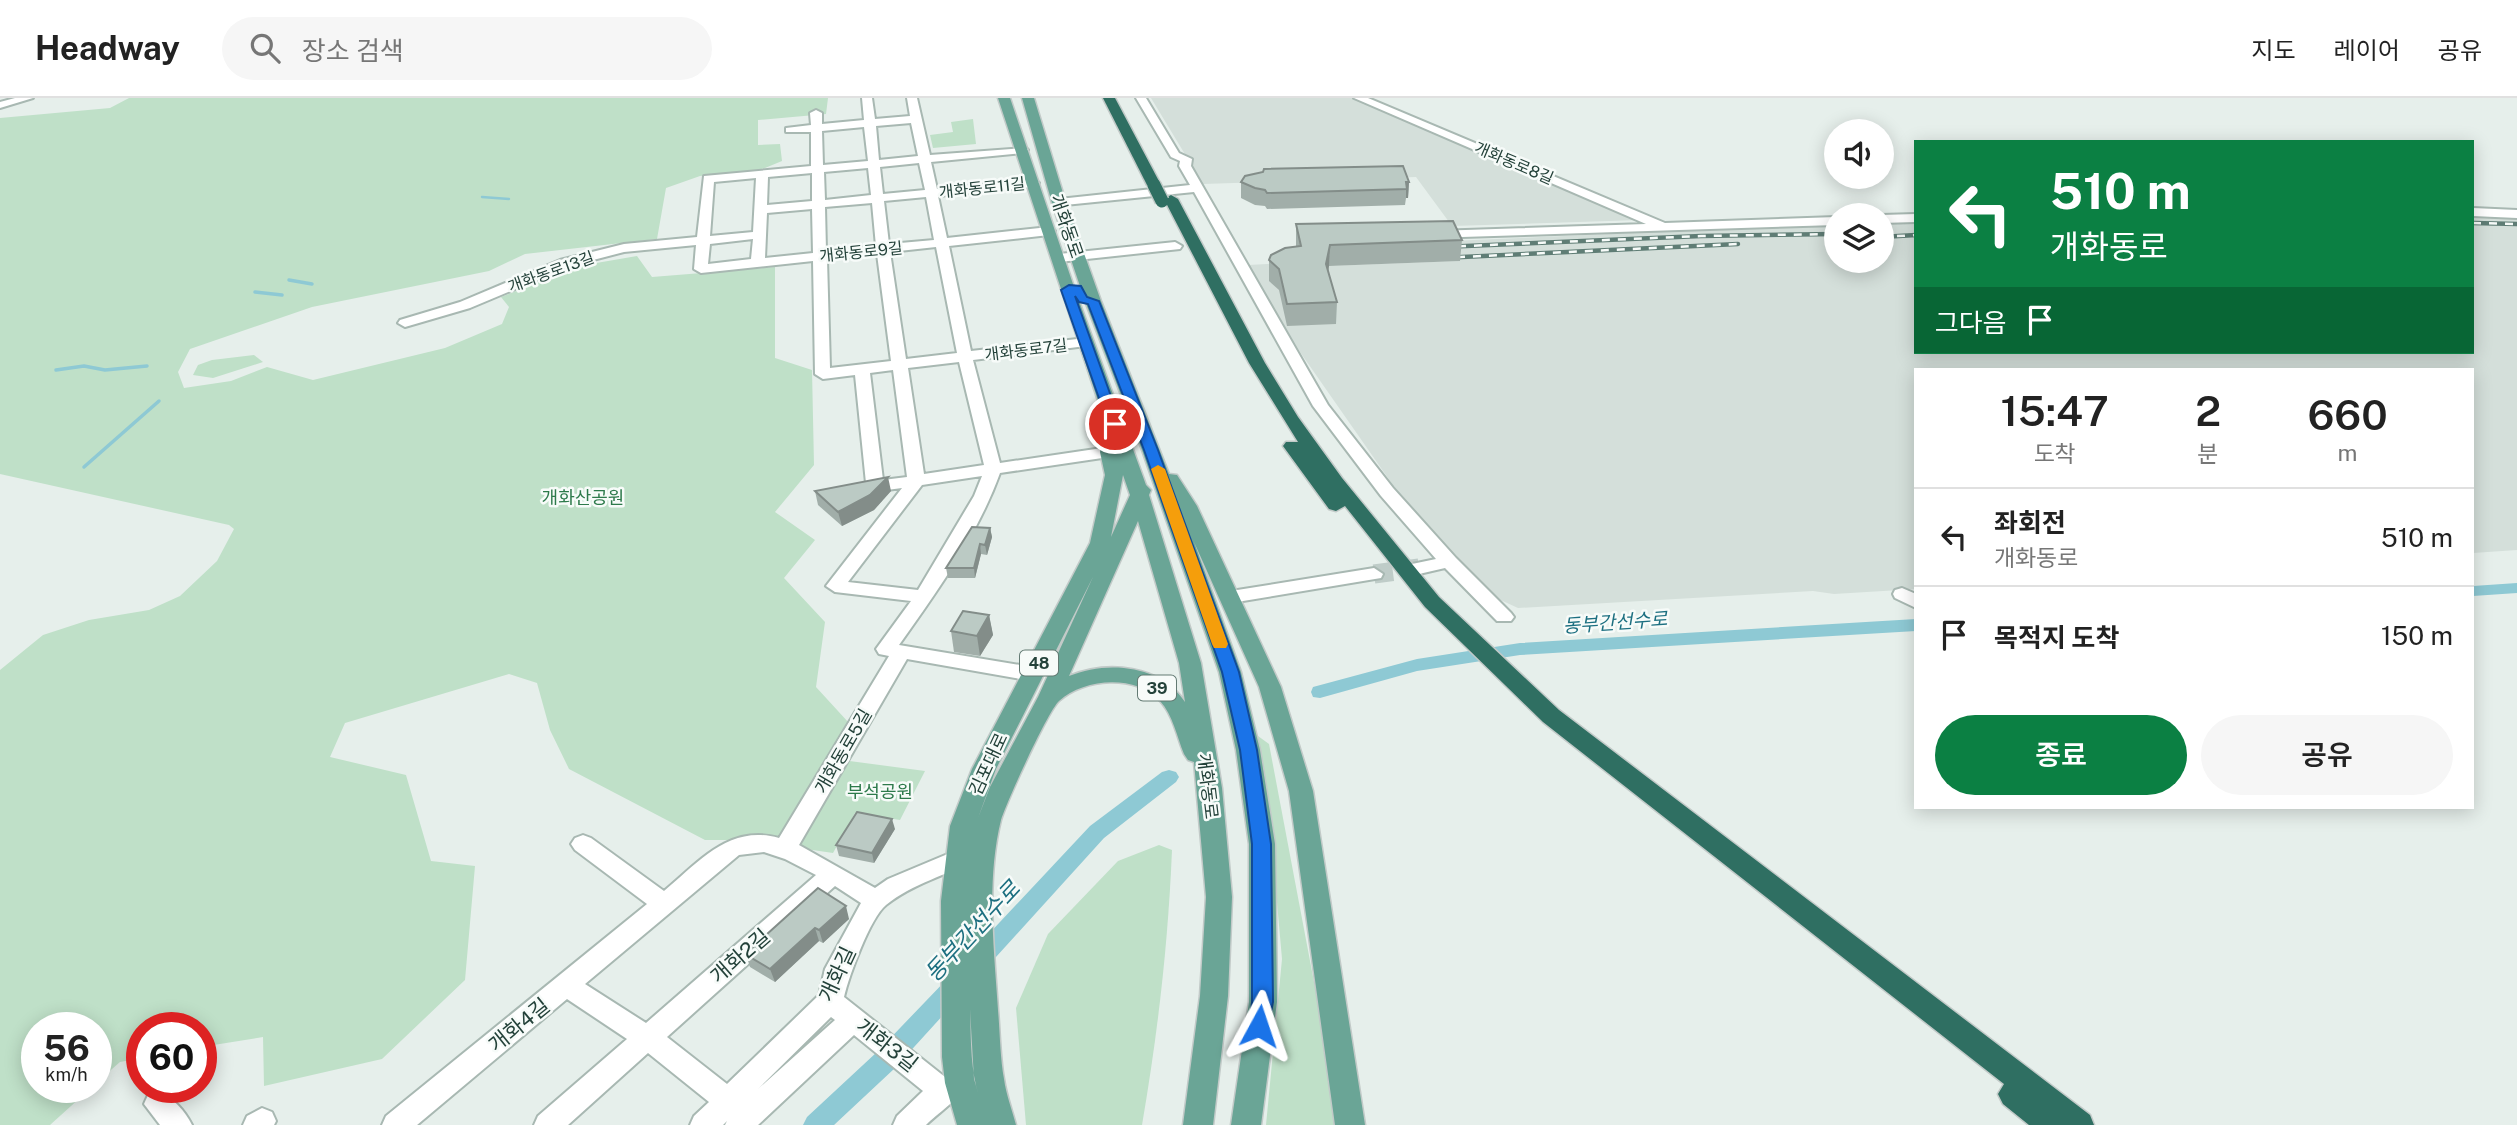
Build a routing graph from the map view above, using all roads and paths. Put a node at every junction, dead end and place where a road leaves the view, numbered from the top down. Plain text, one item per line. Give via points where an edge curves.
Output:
1 (28, 98) edge
2 (867, 98) edge
3 (912, 98) edge
4 (1004, 98) edge
5 (1028, 98) edge
6 (1109, 98) edge
7 (1116, 98) edge
8 (1140, 98) edge
9 (1360, 98) edge
10 (0, 105) edge
11 (816, 113) dead end
12 (916, 119) junction
13 (870, 123) junction
14 (816, 128) junction
15 (790, 130) dead end
16 (1021, 147) junction
17 (923, 156) junction
18 (874, 160) junction
19 (817, 165) junction
20 (762, 173) junction
21 (1033, 183) junction
22 (1158, 184) junction
23 (1197, 188) junction
24 (931, 193) junction
25 (878, 198) junction
26 (1059, 203) junction
27 (818, 204) junction
28 (759, 210) junction
29 (2474, 212) edge
30 (2517, 214) edge
31 (1914, 218) edge
32 (1894, 219) edge
33 (1824, 222) edge
34 (1668, 228) junction
35 (1049, 231) junction
36 (758, 235) junction
37 (1427, 235) edge
38 (702, 240) junction
39 (941, 244) junction
40 (1175, 246) dead end
41 (883, 250) junction
42 (820, 257) junction
43 (1068, 258) junction
44 (758, 264) junction
45 (1067, 290) junction
46 (1093, 301) junction
47 (405, 323) dead end
48 (1085, 338) junction
49 (964, 352) junction
50 (900, 360) junction
51 (823, 369) junction
52 (862, 369) junction
53 (1115, 424) junction
54 (1151, 450) junction
55 (1109, 452) junction
56 (993, 469) junction
57 (916, 481) junction
58 (875, 486) junction
59 (843, 491) edge
60 (1140, 496) junction
61 (1449, 562) junction
62 (1419, 568) tunnel mouth
63 (1374, 575) tunnel mouth
64 (924, 597) junction
65 (1231, 597) junction
66 (1504, 617) dead end
67 (901, 652) junction
68 (1032, 674) junction
69 (1049, 696) junction
70 (1544, 717) junction
71 (1210, 788) junction
72 (583, 844) dead end
73 (784, 850) junction
74 (957, 858) junction
75 (982, 862) junction
76 (833, 874) junction
77 (875, 900) junction
78 (664, 904) junction
79 (567, 986) junction
80 (830, 1001) junction
81 (863, 1026) junction
82 (648, 1038) junction
83 (947, 1078) junction
84 (158, 1104) dead end
85 (738, 1116) edge
86 (178, 1125) edge
87 (396, 1125) edge
88 (548, 1125) edge
89 (704, 1125) edge
90 (907, 1125) edge
91 (972, 1125) edge
92 (1001, 1125) edge
93 (1198, 1125) edge
94 (1246, 1125) edge
95 (1350, 1125) edge
96 (2052, 1125) edge
97 (2079, 1125) edge

1 - 10 street
2 - 13 street
3 - 12 street
4 - 16 main road, 개화동로
5 - 26 main road, 개화동로
6 - 22 highway
7 - 22 highway
8 - 23 street via 1175,155 1186,159
9 - 34 street, 개화동로8길
11 - 14 street
12 - 13 street
12 - 17 street
13 - 14 street
13 - 18 street
14 - 15 street
14 - 19 street
16 - 17 street
16 - 21 main road, 개화동로
17 - 18 street
17 - 24 street
18 - 19 street
18 - 25 street
19 - 20 street
19 - 27 street
20 - 28 street
20 - 38 street via 708,179
21 - 24 street, 개화동로11길
21 - 35 main road, 개화동로
22 - 70 highway, bridge via 1275,421 1317,482 1424,603
23 - 26 street
23 - 61 street via 1321,406 1387,492
24 - 25 street, 개화동로11길
24 - 39 street, 개화동로11길
25 - 27 street, 개화동로11길
25 - 41 street
26 - 43 main road, 개화동로
27 - 28 street, 개화동로11길
27 - 42 street
28 - 36 street
29 - 30 street
31 - 32 street
33 - 34 street, 개화동로8길
34 - 37 street, 개화동로8길
35 - 39 street, 개화동로9길
35 - 43 main road, 개화동로
36 - 38 street, 개화동로13길
36 - 44 street
38 - 44 street, 개화동로9길 via 701,269
38 - 47 street, 개화동로13길 via 624,248 565,264 465,305
39 - 41 street, 개화동로9길
39 - 49 street, 개화동로7길
40 - 43 street
41 - 42 street, 개화동로9길
41 - 50 street
42 - 44 street, 개화동로9길
42 - 51 street
43 - 45 main road, 개화동로
43 - 46 main road, 개화동로
45 - 46 main road via 1075,288 1082,299
45 - 48 main road, 개화동로
46 - 54 main road, 개화동로
48 - 49 street, 개화동로7길
48 - 53 main road, 개화동로
49 - 50 street, 개화동로7길
49 - 56 street, 개화동로7길
50 - 51 street, 개화동로7길
50 - 52 street, 개화동로7길
50 - 57 street
51 - 52 street, 개화동로7길
52 - 58 street
53 - 55 main road, 김포대로 / 48
53 - 60 main road, 개화동로
54 - 60 main road, 김포대로 / 48
54 - 65 main road via 1187,506
54 - 94 main road, 개화동로 via 1230,672 1262,844 1263,1002
55 - 56 street
55 - 68 main road, 김포대로 / 48 via 1114,475 1100,543
56 - 57 street
56 - 64 street via 983,496
57 - 58 street
57 - 64 street via 835,586
58 - 59 street
60 - 69 main road, 김포대로 / 48
60 - 71 main road, 개화동로 via 1190,663
61 - 62 street
61 - 66 street
63 - 65 street
64 - 67 street via 886,649
65 - 95 main road via 1270,687 1301,791
67 - 68 street
67 - 73 street, 개화동로5길
68 - 74 main road, 김포대로 / 48 via 980,778 962,826
69 - 71 main road, 39 via 1092,676 1129,676 1166,693
69 - 75 main road, 김포대로 / 48 via 1002,787 989,820
70 - 96 highway
70 - 97 highway
71 - 93 main road, 개화동로 via 1219,897 1214,996
72 - 78 street
73 - 76 street
73 - 78 street via 763,843 732,848
74 - 75 street
74 - 77 street
74 - 83 main road, 김포대로 / 48
75 - 92 main road, 김포대로 / 48 via 983,1020 989,1079
76 - 77 street
76 - 82 street, 개화2길
77 - 80 street, 개화길 via 838,969
78 - 79 street
79 - 82 street, 개화4길
79 - 87 street, 개화4길
80 - 81 street, 개화3길
80 - 85 street, 개화길
81 - 83 street, 개화3길
81 - 85 street, 개화길
82 - 85 street, 개화4길
82 - 88 street
83 - 90 street
83 - 91 main road, 김포대로 / 48
84 - 86 street
85 - 89 street, 개화길

